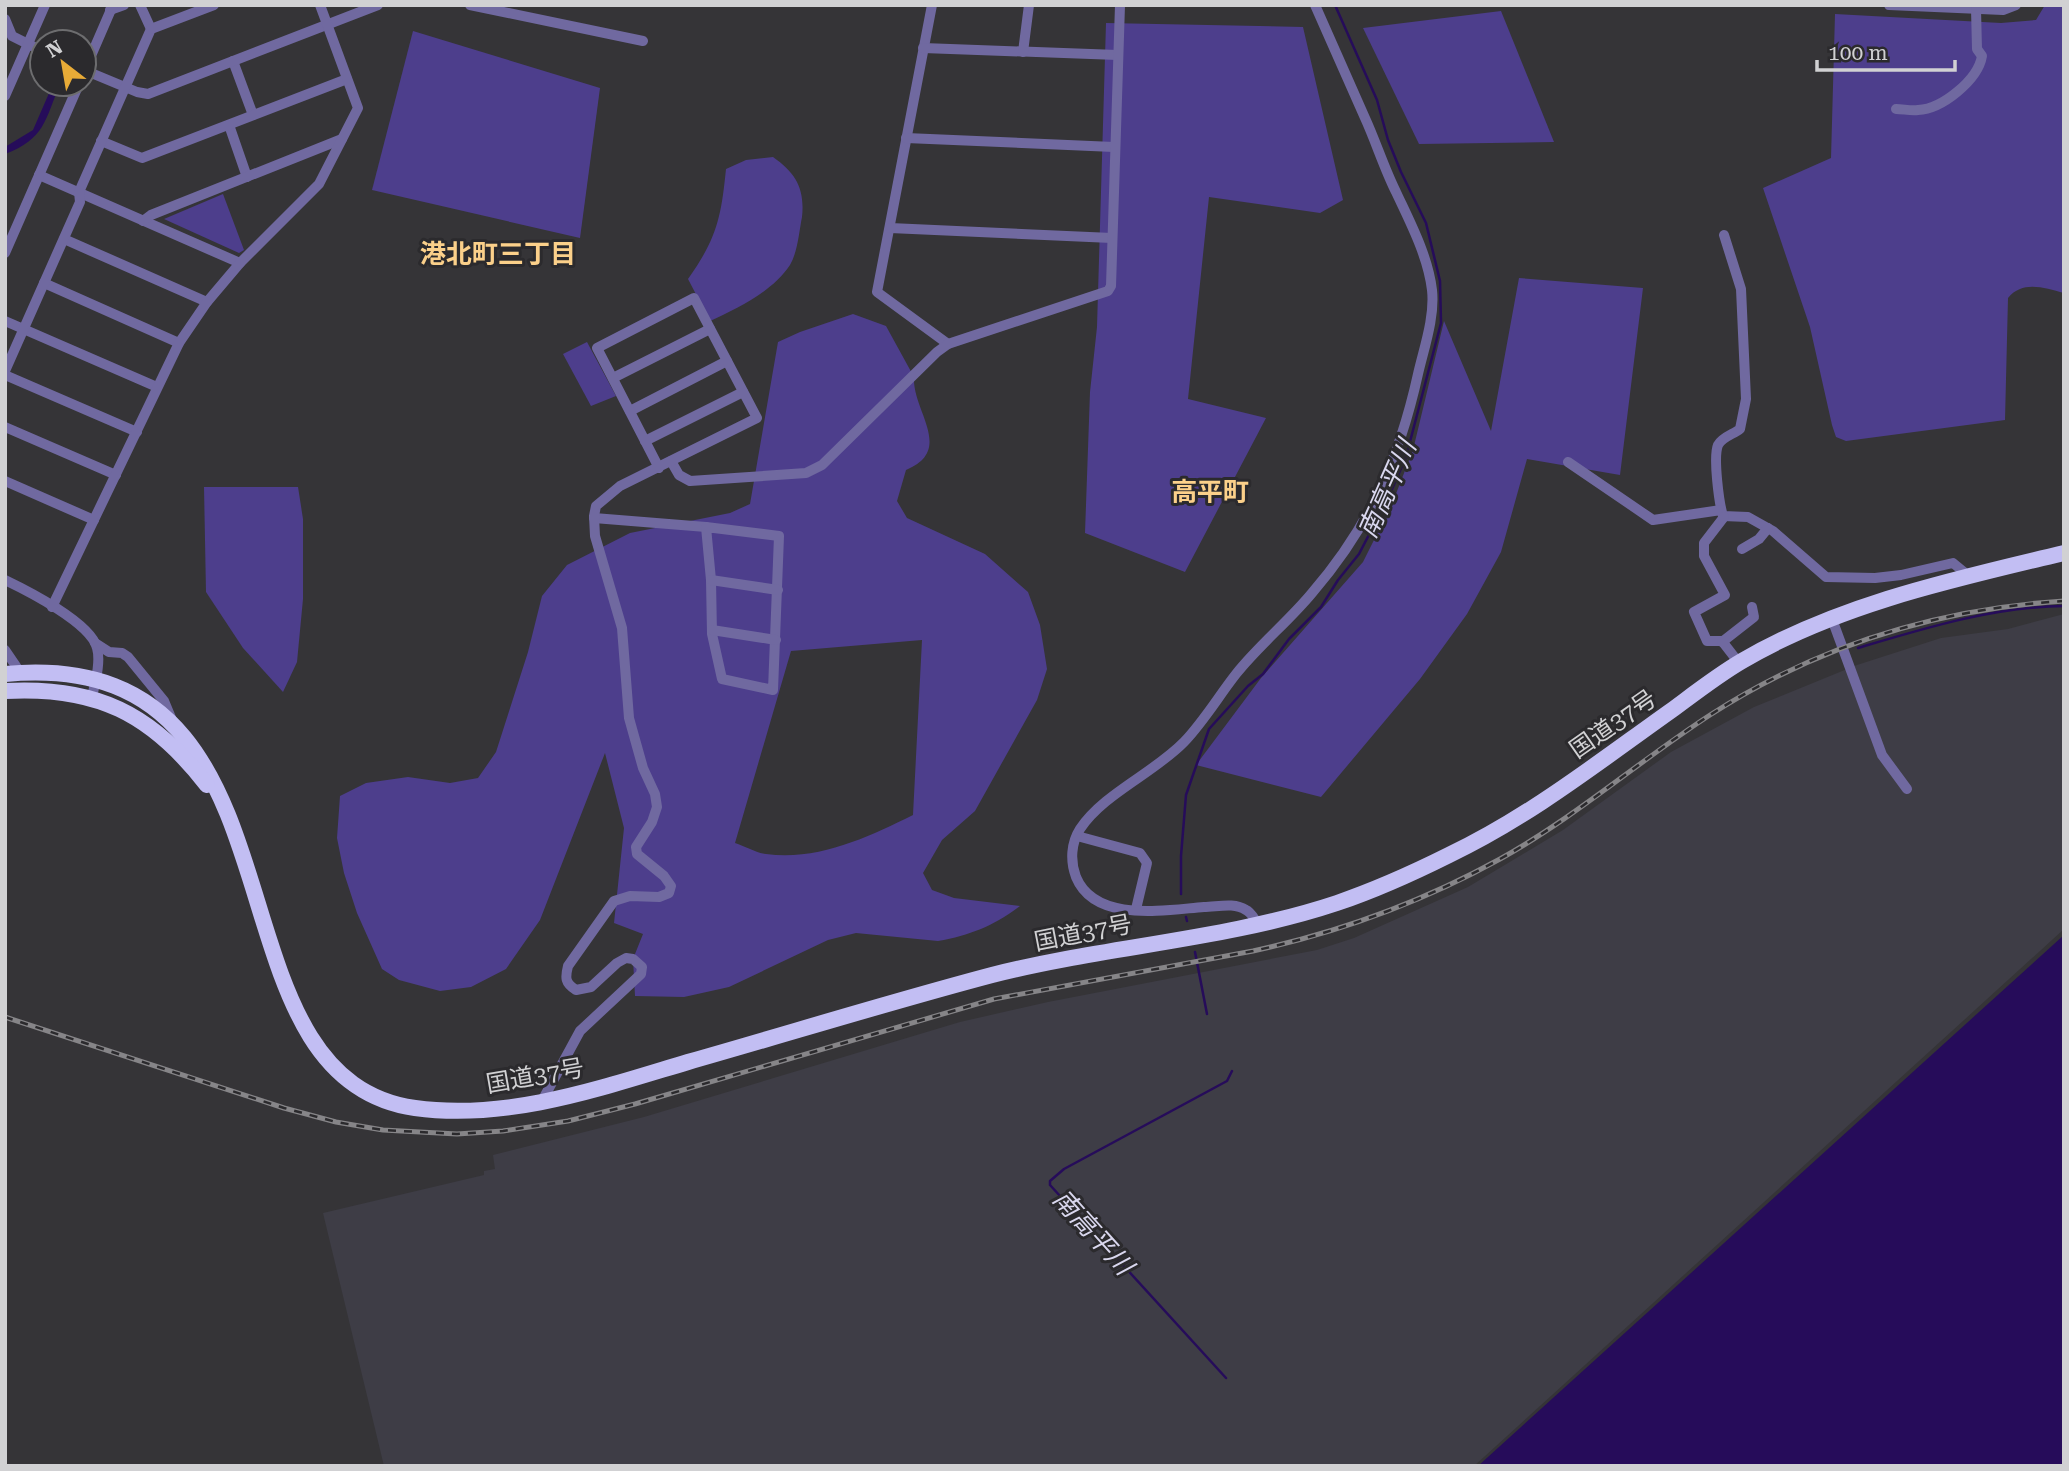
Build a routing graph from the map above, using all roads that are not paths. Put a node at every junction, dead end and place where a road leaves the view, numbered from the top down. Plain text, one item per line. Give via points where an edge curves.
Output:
1 (45, 5) edge
2 (124, 5) edge
3 (140, 5) edge
4 (214, 5) edge
5 (320, 5) edge
6 (378, 5) edge
7 (470, 5) edge
8 (932, 5) edge
9 (1029, 5) edge
10 (1120, 5) edge
11 (1315, 5) edge
12 (1889, 5) edge
13 (2016, 5) edge
14 (1935, 6) edge
15 (112, 8) edge
16 (1976, 9) junction
17 (5, 19) edge
18 (328, 25) junction
19 (35, 28) edge
20 (151, 29) junction
21 (98, 40) edge
22 (643, 41) dead end
23 (28, 45) joint
24 (923, 48) junction
25 (1023, 52) junction
26 (1118, 55) junction
27 (233, 61) junction
28 (98, 77) edge
29 (347, 79) junction
30 (124, 88) junction
31 (5, 96) edge
32 (73, 98) edge
33 (1896, 109) dead end
34 (253, 116) junction
35 (229, 125) junction
36 (906, 138) junction
37 (342, 139) junction
38 (102, 141) junction
39 (1114, 147) junction
40 (39, 174) junction
41 (247, 177) junction
42 (79, 192) junction
43 (143, 221) junction
44 (890, 228) junction
45 (1724, 235) dead end
46 (1112, 238) junction
47 (64, 239) junction
48 (5, 253) edge
49 (240, 263) junction
50 (44, 282) junction
51 (207, 302) junction
52 (5, 321) edge
53 (23, 328) junction
54 (710, 330) junction
55 (179, 343) junction
56 (947, 344) junction
57 (727, 361) junction
58 (5, 373) edge
59 (613, 378) junction
60 (157, 387) junction
61 (743, 392) junction
62 (629, 411) junction
63 (5, 427) edge
64 (137, 432) junction
65 (645, 441) junction
66 (671, 461) junction
67 (1568, 463) dead end
68 (659, 468) junction
69 (116, 475) junction
70 (5, 481) edge
71 (1723, 513) junction
72 (594, 518) junction
73 (94, 520) junction
74 (706, 527) junction
75 (1768, 528) junction
76 (1742, 549) dead end
77 (2064, 553) edge
78 (1970, 577) junction
79 (5, 580) edge
80 (711, 580) junction
81 (778, 590) junction
82 (52, 607) junction
83 (1752, 607) dead end
84 (1832, 619) junction
85 (712, 630) junction
86 (776, 640) junction
87 (1722, 642) junction
88 (95, 643) junction
89 (5, 650) edge
90 (1739, 663) junction
91 (13, 673) edge
92 (95, 680) junction
93 (5, 691) edge
94 (92, 697) junction
95 (174, 724) junction
96 (1907, 789) dead end
97 (223, 807) junction
98 (1077, 836) junction
99 (1136, 909) junction
100 (1258, 924) junction
101 (542, 1101) junction

1 - 19 street
2 - 15 street
3 - 20 street
4 - 20 street
5 - 18 street
6 - 18 street
7 - 22 street
8 - 24 street
9 - 25 street
10 - 26 street
11 - 98 street via 1429,273 1433,293 1429,326 1410,409 1390,471 1336,564 1235,675 1183,743 1104,804
12 - 14 street
13 - 16 street via 2003,10
14 - 16 street
15 - 21 street
16 - 33 street via 1977,49 1982,57 1976,74 1954,95 1921,111
17 - 23 street via 12,36
18 - 27 street
18 - 29 street
20 - 30 street
23 - 31 street
24 - 25 street
24 - 36 street
25 - 26 street
26 - 39 street
27 - 30 street via 148,94
27 - 34 street
28 - 30 street
29 - 34 street
29 - 37 street via 358,108
30 - 38 street
32 - 40 street
34 - 35 street
35 - 38 street via 142,158
35 - 41 street
36 - 39 street
36 - 44 street
37 - 41 street
37 - 49 street via 319,184
38 - 42 street
39 - 46 street
40 - 42 street
40 - 48 street
41 - 43 street
42 - 43 street
42 - 47 street via 80,201
43 - 49 street
44 - 46 street
44 - 56 street via 877,292
45 - 71 street via 1741,289 1746,399 1740,429 1717,447
46 - 56 street via 1108,291
47 - 50 street
47 - 51 street
49 - 51 street
50 - 53 street
50 - 55 street
51 - 55 street
52 - 53 street
53 - 58 street
53 - 60 street
54 - 57 street
54 - 59 street
54 - 59 street via 694,298 597,348
55 - 60 street
56 - 66 street via 822,465 806,473 690,481 679,475
57 - 61 street
57 - 62 street
58 - 64 street
59 - 62 street
60 - 64 street
61 - 65 street
61 - 66 street via 757,418
62 - 65 street
63 - 69 street
64 - 69 street
65 - 68 street
66 - 68 street
67 - 71 street via 1653,520
68 - 72 street via 620,485 596,506
69 - 73 street
70 - 73 street
71 - 75 street via 1748,517
71 - 87 street via 1704,543 1704,556 1725,595 1694,612 1707,641
72 - 74 street
72 - 101 street via 594,536 622,628 629,718 657,807 636,847 637,854 671,886 669,893 659,897 630,896 614,901 568,966 565,978 576,990 591,987 626,958 642,967 641,974 580,1031
73 - 82 street
74 - 80 street
74 - 81 street via 779,536
75 - 76 street
75 - 78 street via 1826,577 1888,577 1953,563
77 - 78 highway, 国道37号
78 - 84 highway, 国道37号
79 - 82 street
80 - 81 street
80 - 85 street
81 - 86 street
82 - 88 street via 79,625
83 - 87 street via 1754,617
84 - 90 highway, 国道37号
84 - 96 street via 1882,755
85 - 86 street
85 - 86 street via 722,680 773,690
87 - 90 street
88 - 92 street
88 - 95 street via 128,657 164,701
89 - 91 street
90 - 100 highway, 国道37号 via 1542,802 1486,836 1338,903
91 - 92 highway, 国道37号 via 43,672
92 - 94 street
92 - 95 highway, 国道37号 via 135,696
93 - 94 highway, 国道37号
94 - 97 highway, 国道37号 via 135,716 158,734
95 - 97 highway, 国道37号 via 205,766
97 - 101 highway, 国道37号 via 299,1020 334,1070 366,1092 412,1108 491,1108
98 - 99 street via 1072,861 1086,893 1108,907
98 - 99 street via 1140,853 1147,863
99 - 100 street via 1232,905 1247,910
100 - 101 highway, 国道37号 via 1034,965

